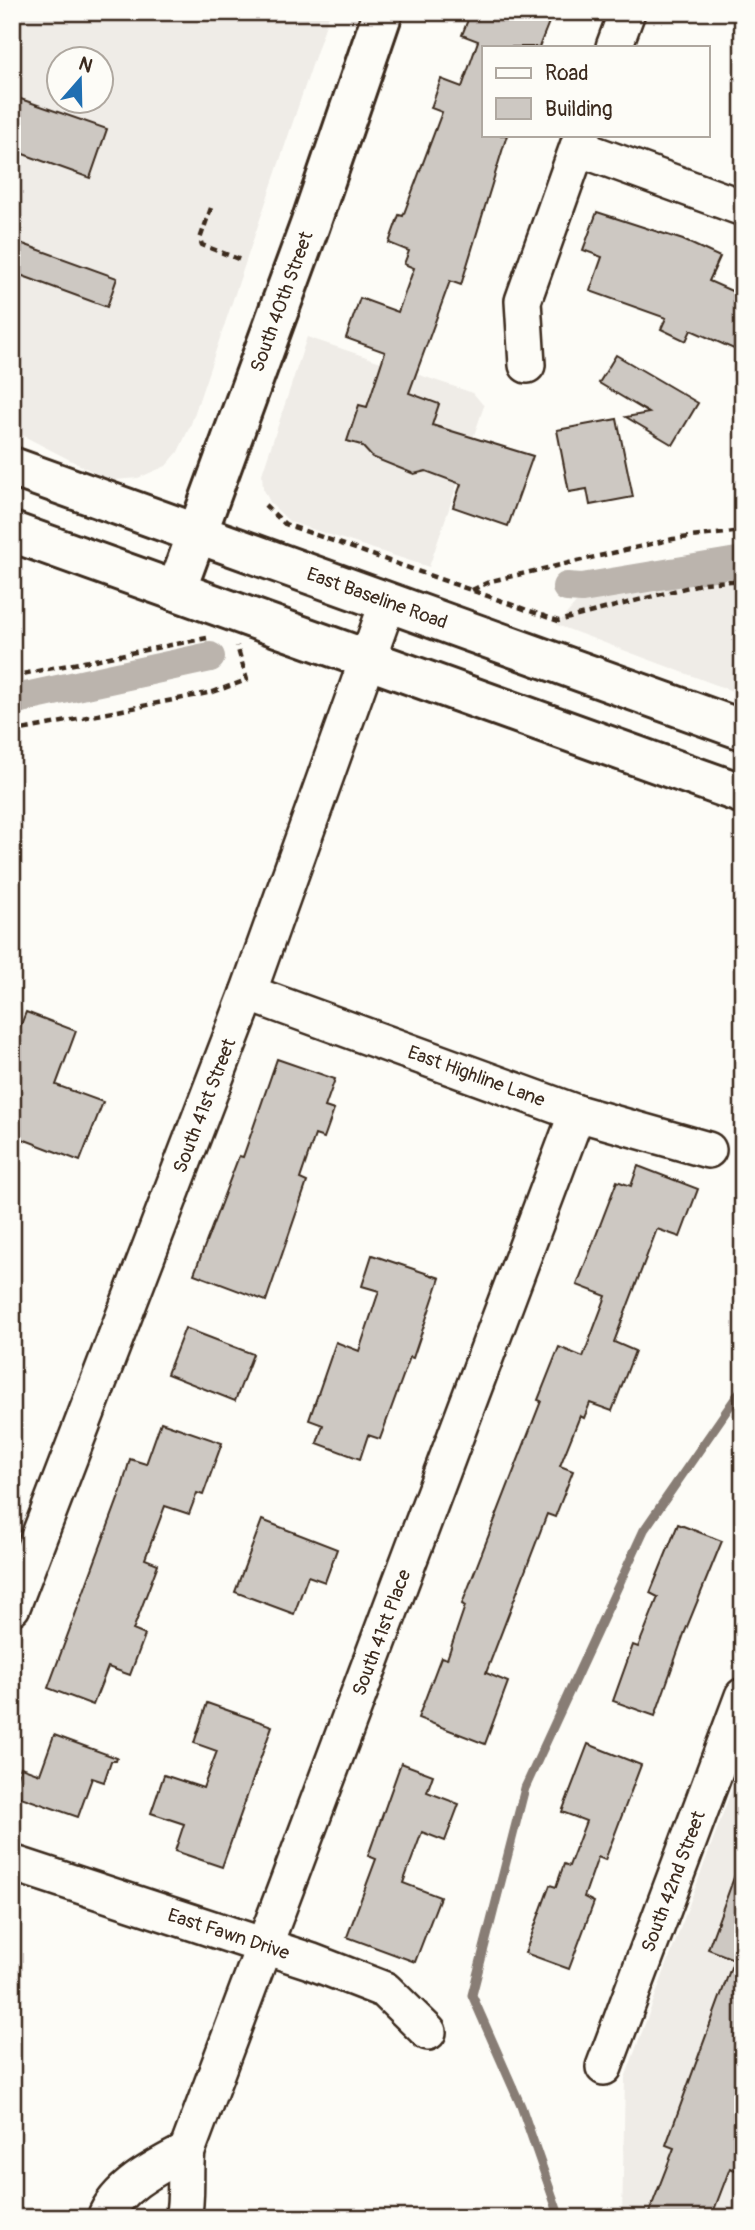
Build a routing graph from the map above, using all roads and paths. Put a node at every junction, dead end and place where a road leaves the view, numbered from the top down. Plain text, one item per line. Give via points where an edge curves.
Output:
1 (383, 12) edge
2 (627, 12) edge
3 (614, 46) edge
4 (580, 141) edge
5 (211, 208) dead end
6 (743, 208) edge
7 (242, 260) dead end
8 (527, 365) dead end
9 (12, 467) edge
10 (265, 505) dead end
11 (743, 531) edge
12 (12, 532) edge
13 (195, 533) junction
14 (743, 580) edge
15 (471, 590) junction
16 (176, 591) junction
17 (388, 602) junction
18 (216, 636) dead end
19 (226, 640) dead end
20 (368, 657) junction
21 (12, 676) edge
22 (743, 730) edge
23 (12, 732) edge
24 (743, 794) edge
25 (248, 993) junction
26 (576, 1113) junction
27 (708, 1150) dead end
28 (12, 1607) edge
29 (743, 1696) edge
30 (12, 1863) edge
31 (264, 1947) junction
32 (428, 2032) dead end
33 (604, 2067) dead end
34 (187, 2151) junction
35 (105, 2218) edge
36 (183, 2218) edge

1 - 13 main road, South 40th Street via 310,225
2 - 3 street
4 - 6 street
4 - 8 street via 523,300
5 - 7 path via 202,245
9 - 13 main road, East Baseline Road
10 - 15 path via 285,524
11 - 15 path via 673,539 491,581
12 - 16 main road
13 - 16 main road, South 40th Street
13 - 17 main road, East Baseline Road
14 - 15 path via 704,583 558,621
16 - 20 main road
17 - 20 street, South 41st Street
17 - 22 main road, East Baseline Road
18 - 21 path
19 - 23 path via 237,643 247,680 213,692
20 - 24 main road
20 - 25 street, South 41st Street
25 - 26 street, East Highline Lane
25 - 28 street, South 41st Street
26 - 27 street, East Highline Lane
26 - 31 street, South 41st Place
29 - 33 street, South 42nd Street
30 - 31 street, East Fawn Drive
31 - 32 street, East Fawn Drive via 385,1990
31 - 34 street, South 41st Place
34 - 35 street via 131,2186 109,2207
34 - 36 street, South 41st Place

